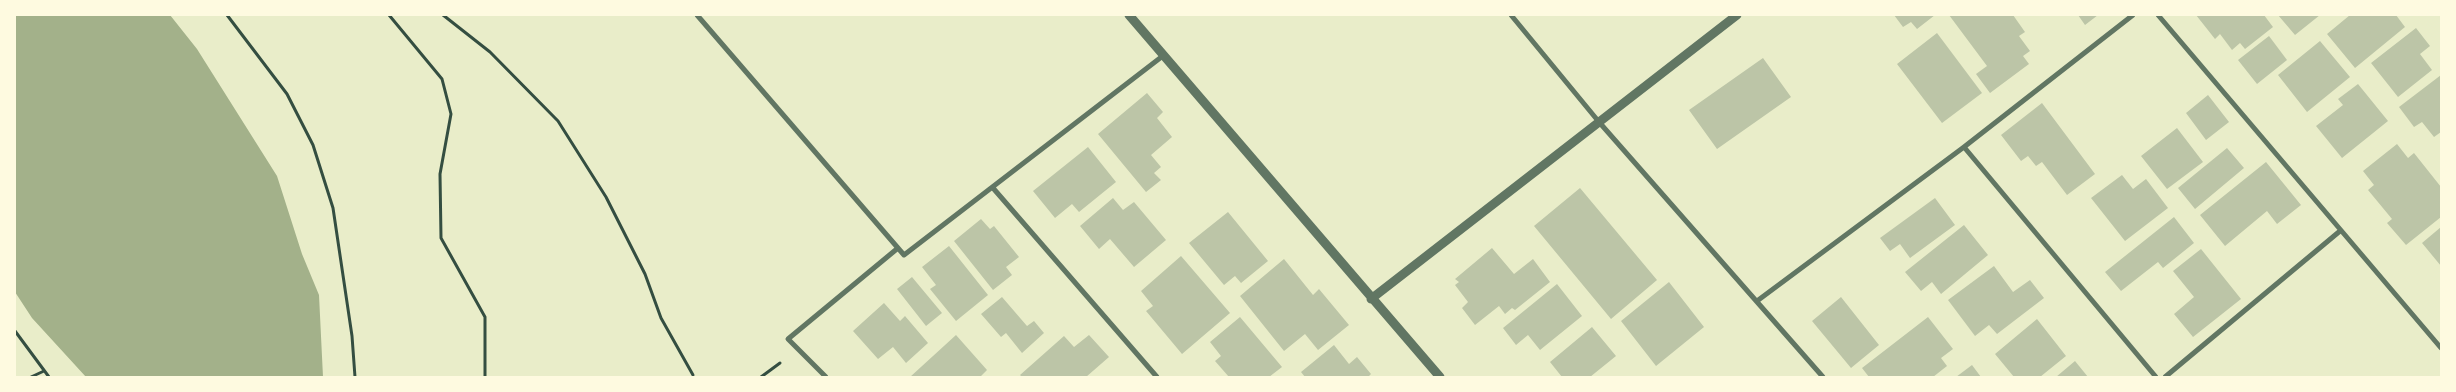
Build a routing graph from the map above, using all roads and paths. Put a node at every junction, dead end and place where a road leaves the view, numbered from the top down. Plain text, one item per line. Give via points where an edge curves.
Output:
1 (227, 15) edge
2 (390, 15) edge
3 (443, 15) edge
4 (696, 15) edge
5 (1129, 15) edge
6 (1510, 15) edge
7 (1737, 15) edge
8 (2132, 15) edge
9 (2158, 15) edge
10 (1164, 55) junction
11 (1599, 122) junction
12 (1964, 146) junction
13 (993, 188) junction
14 (2340, 232) junction
15 (898, 248) junction
16 (1370, 299) junction
17 (1757, 302) junction
18 (15, 331) edge
19 (2441, 348) edge
20 (787, 358) dead end
21 (44, 371) junction
22 (692, 376) edge
23 (31, 377) edge
24 (49, 377) edge
25 (355, 377) edge
26 (485, 377) edge
27 (761, 377) edge
28 (826, 377) edge
29 (1157, 377) edge
30 (1440, 377) edge
31 (1822, 377) edge
32 (2156, 377) edge
33 (2165, 377) edge

1 - 25 path via 286,94 313,145 333,208
2 - 26 path via 442,79 451,114 440,174 441,238 485,317
3 - 22 path via 490,52 558,121 606,197 645,274 661,318
4 - 15 street
5 - 10 street
6 - 11 street
7 - 11 street
8 - 12 street
9 - 14 street
10 - 13 street
10 - 16 street
11 - 16 street
11 - 17 street
12 - 17 street
12 - 32 street
13 - 15 street via 904,255
13 - 29 street
14 - 19 street
14 - 33 street
15 - 28 street via 788,339
16 - 30 street
17 - 31 street
18 - 21 path
20 - 27 path
21 - 23 path
21 - 24 path

